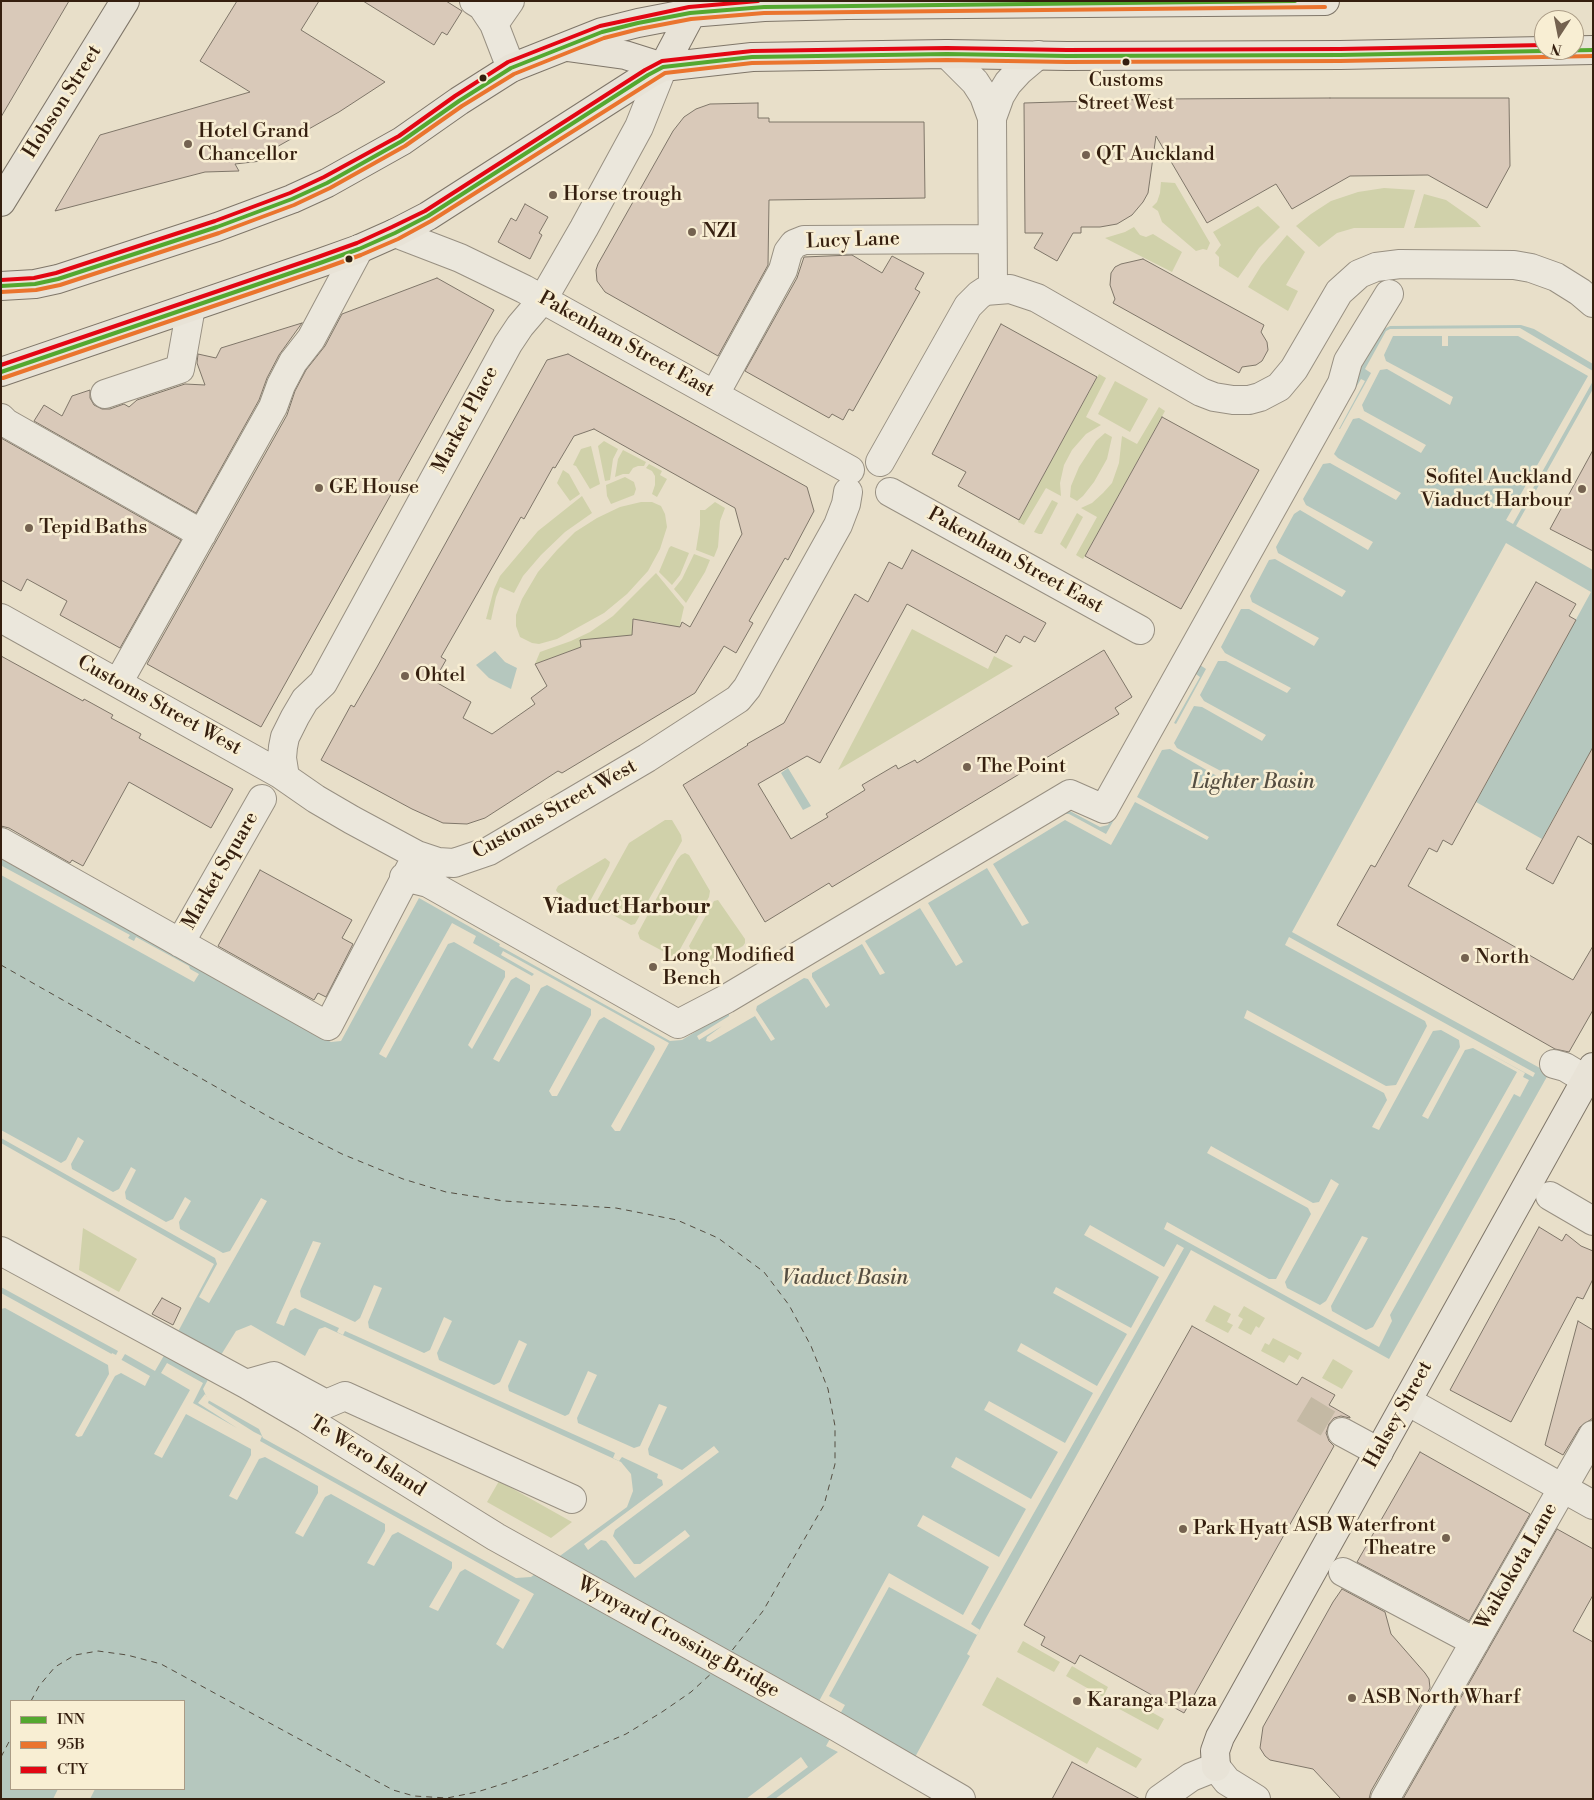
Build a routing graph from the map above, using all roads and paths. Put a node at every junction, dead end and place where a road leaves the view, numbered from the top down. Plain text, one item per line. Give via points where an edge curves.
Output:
1 (125, 1) edge
2 (474, 1) edge
3 (510, 1) edge
4 (1325, 1) edge
5 (694, 7) edge
6 (494, 24) junction
7 (567, 47) junction
8 (1593, 50) edge
9 (947, 54) junction
10 (1038, 55) junction
11 (663, 67) junction
12 (511, 68) junction
13 (992, 118) junction
14 (1, 202) edge
15 (395, 233) junction
16 (992, 239) junction
17 (359, 249) junction
18 (1, 286) edge
19 (993, 289) junction
20 (1388, 294) dead end
21 (543, 299) junction
22 (1593, 303) edge
23 (191, 307) junction
24 (1, 372) edge
25 (105, 394) dead end
26 (715, 394) junction
27 (1, 418) edge
28 (880, 462) junction
29 (849, 481) junction
30 (890, 492) junction
31 (202, 534) junction
32 (1, 618) edge
33 (1140, 630) dead end
34 (118, 683) junction
35 (285, 776) junction
36 (262, 799) dead end
37 (1, 842) edge
38 (411, 866) junction
39 (180, 943) junction
40 (1574, 1068) edge
41 (1550, 1196) dead end
42 (1593, 1220) edge
43 (1, 1251) edge
44 (246, 1384) junction
45 (1407, 1401) junction
46 (1342, 1432) tunnel mouth
47 (1593, 1435) edge
48 (1378, 1452) junction
49 (1562, 1488) junction
50 (572, 1500) dead end
51 (1593, 1505) edge
52 (518, 1549) joint
53 (1343, 1572) dead end
54 (1462, 1633) junction
55 (1216, 1767) junction
56 (961, 1799) edge
57 (1160, 1799) edge
58 (1256, 1799) edge
59 (1385, 1799) edge

1 - 14 main road, Hobson Street
2 - 6 street via 482,6
3 - 6 street
4 - 5 main road
5 - 7 main road via 602,32
5 - 11 main road
6 - 12 street
7 - 11 main road via 625,55
7 - 12 main road
8 - 10 main road via 1340,55
9 - 10 main road
9 - 11 main road via 752,57
9 - 13 street via 984,96
10 - 13 street via 1008,82
11 - 15 main road via 428,216
11 - 21 street, Market Place via 636,133
12 - 18 main road via 402,141 292,199 218,227 58,279
13 - 16 street
15 - 17 main road
15 - 21 street, Pakenham Street East via 460,258
16 - 19 street
16 - 26 street, Lucy Lane via 804,240 794,244
17 - 23 main road
17 - 31 street via 311,338 280,385 273,408
19 - 22 street via 1021,291 1037,298 1201,392 1233,400 1260,397 1279,387 1294,369 1339,292 1359,274 1376,267 1400,264 1514,265 1556,277
19 - 28 street via 979,295 968,306
20 - 38 street via 1348,361 1342,383 1104,809 1070,794 726,999 678,1024 428,883
21 - 26 street, Pakenham Street East
21 - 35 street, Market Place via 508,344 323,683 305,700 295,717 283,747
23 - 24 main road
23 - 25 street via 180,369
26 - 29 street, Pakenham Street East
27 - 31 street
28 - 29 street via 860,461
28 - 30 street via 892,478
29 - 30 street via 858,502 880,503
29 - 38 street, Customs Street West via 846,504 838,524 738,699 647,758 489,851 454,863
30 - 33 street, Pakenham Street East
31 - 34 street
32 - 34 street, Customs Street West
34 - 35 street, Customs Street West
35 - 38 street, Customs Street West
36 - 39 street, Market Square
37 - 39 street
38 - 39 street via 328,1026
40 - 45 main road, Halsey Street
41 - 42 street
43 - 44 street, Te Wero Island
44 - 50 street via 274,1376 326,1404 345,1396
44 - 52 street, Te Wero Island
45 - 48 main road, Halsey Street
45 - 49 street
46 - 48 street
47 - 49 street, Waikokota Lane
48 - 55 main road, Halsey Street via 1220,1737 1215,1751
49 - 51 street
49 - 54 street, Waikokota Lane
52 - 56 street, Wynyard Crossing Bridge
53 - 54 street
54 - 59 street, Waikokota Lane via 1448,1702
55 - 57 street via 1190,1777
55 - 58 street via 1227,1781

